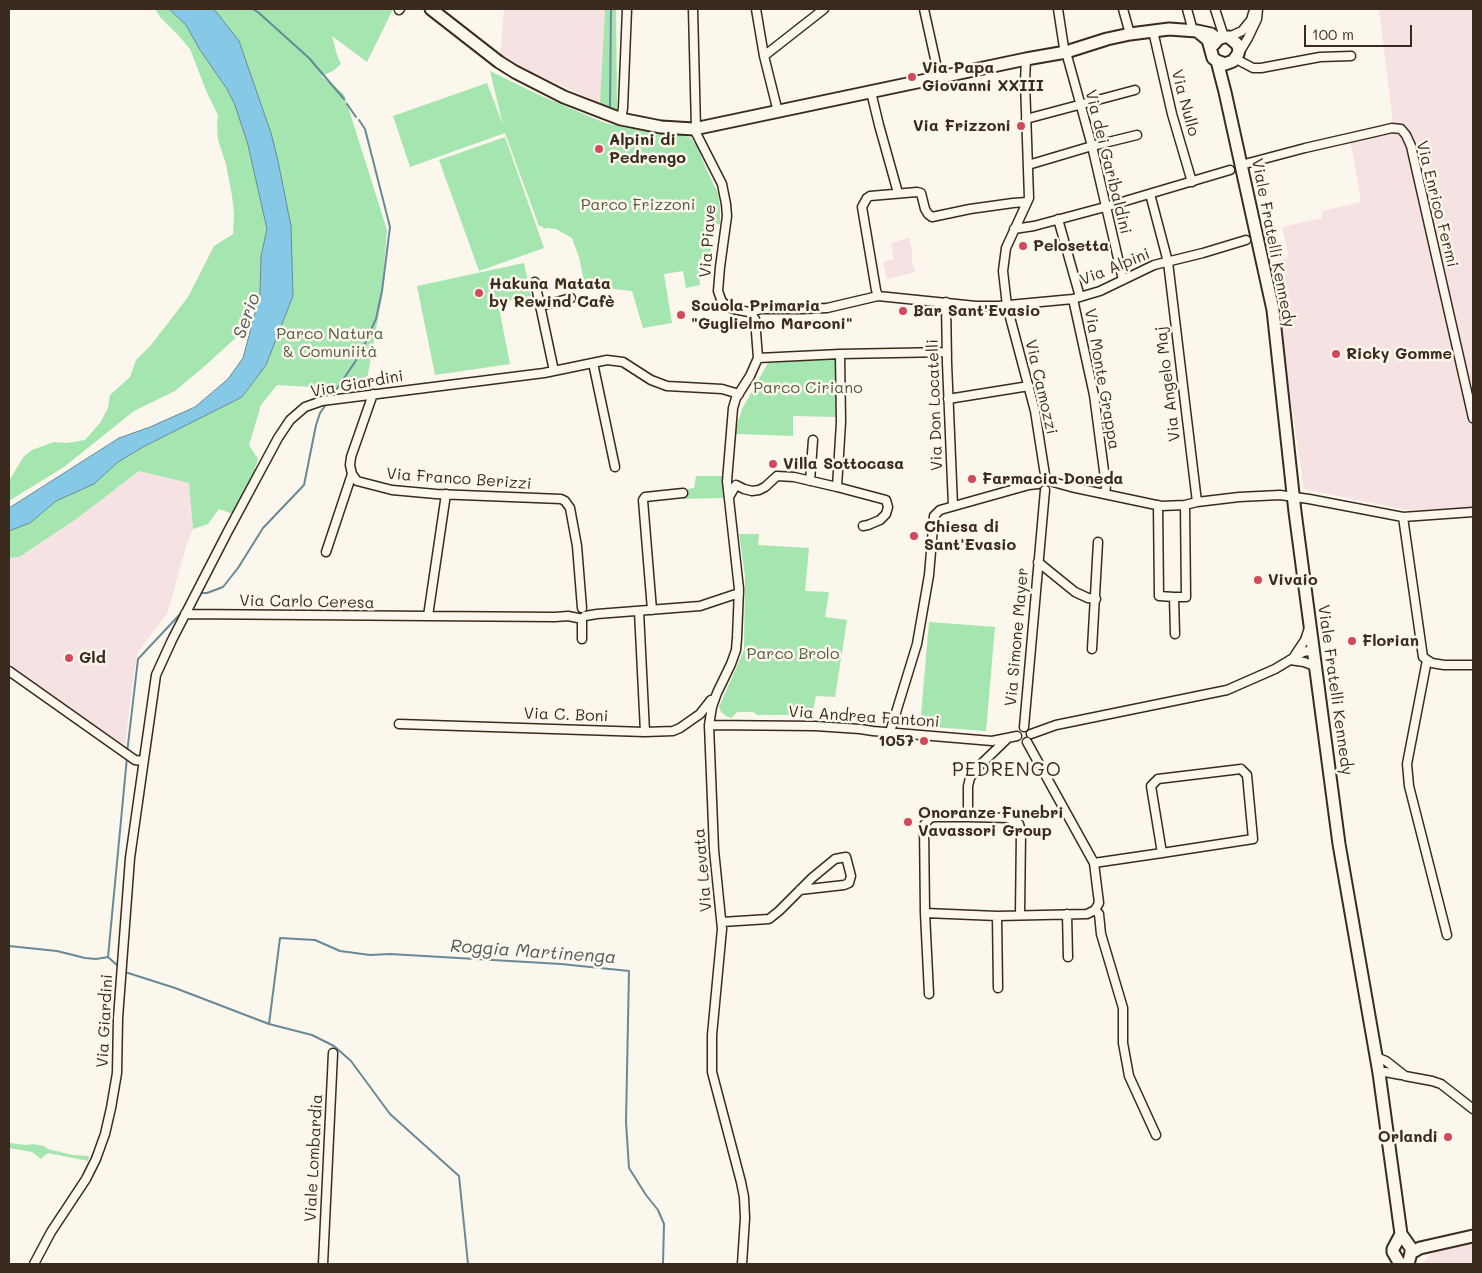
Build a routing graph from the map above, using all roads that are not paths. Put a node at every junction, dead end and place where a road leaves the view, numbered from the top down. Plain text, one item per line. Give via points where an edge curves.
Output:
1 (431, 9) edge
2 (626, 9) edge
3 (694, 9) edge
4 (756, 9) edge
5 (824, 9) edge
6 (924, 9) edge
7 (1058, 9) edge
8 (1123, 9) edge
9 (1187, 9) edge
10 (1215, 9) edge
11 (1256, 9) edge
12 (1153, 31) junction
13 (1195, 31) junction
14 (1130, 34) junction
15 (1223, 38) junction
16 (1211, 50) junction
17 (1066, 52) junction
18 (764, 56) junction
19 (1351, 56) dead end
20 (1236, 58) junction
21 (1026, 59) junction
22 (1217, 61) junction
23 (939, 78) junction
24 (1135, 90) dead end
25 (871, 92) junction
26 (1225, 92) junction
27 (1080, 105) junction
28 (778, 112) junction
29 (621, 119) junction
30 (1026, 119) junction
31 (695, 129) junction
32 (1137, 134) dead end
33 (1092, 146) junction
34 (1028, 165) junction
35 (1241, 165) junction
36 (1230, 170) dead end
37 (1192, 182) junction
38 (898, 193) junction
39 (1150, 194) junction
40 (1027, 202) junction
41 (1105, 207) junction
42 (1058, 219) junction
43 (1014, 228) junction
44 (1246, 240) dead end
45 (1168, 262) junction
46 (1123, 280) junction
47 (535, 282) dead end
48 (878, 296) junction
49 (571, 298) dead end
50 (1076, 298) junction
51 (946, 302) junction
52 (541, 306) junction
53 (1007, 306) junction
54 (749, 312) junction
55 (947, 352) junction
56 (840, 354) junction
57 (758, 358) junction
58 (593, 363) junction
59 (554, 371) junction
60 (1028, 386) junction
61 (373, 394) junction
62 (739, 394) junction
63 (948, 399) junction
64 (1473, 418) edge
65 (812, 440) dead end
66 (615, 468) dead end
67 (352, 474) junction
68 (1045, 475) junction
69 (727, 476) junction
70 (810, 481) junction
71 (1053, 482) junction
72 (1038, 484) junction
73 (736, 485) junction
74 (837, 487) junction
75 (1045, 490) junction
76 (683, 493) dead end
77 (446, 494) junction
78 (1105, 494) junction
79 (1293, 496) junction
80 (728, 497) junction
81 (1197, 502) junction
82 (1185, 505) junction
83 (953, 506) junction
84 (1158, 506) junction
85 (1473, 512) edge
86 (1403, 517) junction
87 (864, 526) dead end
88 (1098, 542) dead end
89 (326, 552) dead end
90 (1038, 562) junction
91 (739, 593) junction
92 (1174, 597) junction
93 (1096, 600) junction
94 (652, 610) junction
95 (639, 611) junction
96 (581, 613) junction
97 (185, 614) junction
98 (428, 616) junction
99 (1310, 622) junction
100 (1175, 634) dead end
101 (582, 639) dead end
102 (1092, 649) dead end
103 (1314, 650) junction
104 (1290, 660) junction
105 (1427, 660) junction
106 (1473, 665) edge
107 (9, 671) edge
108 (1317, 671) junction
109 (717, 692) junction
110 (399, 724) dead end
111 (709, 725) junction
112 (1024, 728) junction
113 (645, 732) junction
114 (890, 732) junction
115 (1031, 734) junction
116 (1017, 736) junction
117 (1008, 738) junction
118 (1027, 742) junction
119 (139, 760) junction
120 (968, 817) junction
121 (1162, 853) junction
122 (1094, 863) junction
123 (800, 890) junction
124 (1095, 910) junction
125 (925, 913) junction
126 (1067, 914) junction
127 (1020, 915) junction
128 (997, 916) junction
129 (722, 922) junction
130 (1447, 935) dead end
131 (1068, 957) dead end
132 (998, 988) dead end
133 (929, 994) dead end
134 (333, 1053) dead end
135 (1376, 1057) junction
136 (1379, 1073) junction
137 (1405, 1076) junction
138 (1473, 1109) edge
139 (1156, 1136) dead end
140 (1401, 1234) junction
141 (1473, 1236) edge
142 (1408, 1255) edge
143 (34, 1264) edge
144 (323, 1264) edge
145 (742, 1264) edge

1 - 29 street via 515,72
2 - 29 street
3 - 31 street
4 - 18 street
5 - 18 street
6 - 23 street
7 - 17 street, Via dei Garibaldini
8 - 14 street
9 - 13 street
10 - 15 street
11 - 15 street via 1242,31
11 - 20 street via 1257,19
12 - 13 street
12 - 14 street
12 - 37 street, Via Nullo
13 - 15 street
13 - 16 street via 1208,40
14 - 17 street
15 - 16 street
15 - 20 street via 1237,44
16 - 22 street
17 - 21 street
17 - 27 street, Via dei Garibaldini
18 - 28 street
19 - 20 street via 1320,57 1261,68 1253,68
20 - 22 street via 1226,64
20 - 26 street, Viale Fratelli Kennedy
21 - 23 street
21 - 30 street
22 - 26 street, Viale Fratelli Kennedy
23 - 25 street
24 - 27 street
25 - 28 street
25 - 38 street
26 - 35 street, Viale Fratelli Kennedy
27 - 30 street
27 - 33 street, Via dei Garibaldini
28 - 31 street
29 - 31 street via 661,127
30 - 34 street
31 - 54 street, Via Piave via 722,184 726,204 719,297 733,309
32 - 33 street
33 - 34 street
33 - 41 street, Via dei Garibaldini
34 - 40 street
35 - 64 street, Via Enrico Fermi via 1392,128 1401,129 1406,134
35 - 79 street, Viale Fratelli Kennedy via 1273,310
36 - 37 street
37 - 39 street
38 - 40 street via 921,193 932,217
38 - 48 street via 870,196 862,207
39 - 41 street
39 - 45 street, Via Angelo Maj
40 - 43 street, Via Camozzi
41 - 42 street
41 - 46 street, Via dei Garibaldini
42 - 43 street
42 - 50 street, Via Monte Grappa
43 - 53 street, Via Camozzi via 1003,258
44 - 45 street, Via Alpini
45 - 46 street, Via Alpini via 1154,264
45 - 81 street, Via Angelo Maj
46 - 50 street, Via Alpini
47 - 52 street
48 - 51 street, Via Alpini
48 - 54 street, Via Alpini via 827,308
49 - 52 street
50 - 53 street, Via Alpini
50 - 78 street, Via Monte Grappa via 1094,395
51 - 53 street, Via Alpini
51 - 55 street, Via Don Locatelli
52 - 59 street
53 - 60 street, Via Camozzi
54 - 57 street via 755,319
55 - 56 street
55 - 63 street, Via Don Locatelli
56 - 57 street
56 - 74 street via 841,422
57 - 62 street, Via Levata
58 - 59 street, Via Giardini
58 - 62 street, Via Giardini via 607,360 623,362 651,380 668,386 722,389
58 - 66 street
59 - 61 street, Via Giardini
60 - 63 street
60 - 68 street, Via Camozzi
61 - 67 street via 351,457
61 - 97 street, Via Giardini via 312,403 290,420
62 - 69 street, Via Levata via 733,408
63 - 83 street, Via Don Locatelli
65 - 70 street
67 - 77 street, Via Franco Berizzi via 357,481 392,490
67 - 89 street
68 - 71 street via 1050,476
68 - 72 street
69 - 73 street
69 - 80 street, Via Levata
70 - 73 street via 777,476 765,487 752,492
70 - 74 street
71 - 75 street via 1051,488
71 - 78 street
72 - 75 street
72 - 83 street
73 - 80 street
74 - 87 street via 886,500 886,514
75 - 90 street, Via Simone Mayer
76 - 94 street via 649,496 643,500
77 - 96 street, Via Franco Berizzi via 562,499 567,503 577,546
77 - 98 street
78 - 84 street
79 - 81 street
79 - 86 street
79 - 99 street, Viale Fratelli Kennedy
80 - 91 street, Via Levata
81 - 82 street
82 - 84 street
82 - 92 street via 1186,597
83 - 114 street via 936,512 932,520 929,575 917,644
84 - 92 street via 1159,596
85 - 86 street
86 - 105 street via 1421,648
88 - 93 street
90 - 93 street via 1075,592
90 - 112 street, Via Simone Mayer
91 - 94 street, Via Carlo Ceresa via 700,606
91 - 109 street, Via Levata via 736,650
92 - 100 street
93 - 102 street
94 - 95 street, Via Carlo Ceresa
95 - 96 street, Via Carlo Ceresa
95 - 113 street
96 - 98 street, Via Carlo Ceresa via 555,617
96 - 101 street
97 - 98 street, Via Carlo Ceresa
97 - 119 street, Via Giardini via 156,675
99 - 103 street, Viale Fratelli Kennedy
99 - 104 street via 1304,640
103 - 104 street
103 - 108 street, Viale Fratelli Kennedy
104 - 108 street via 1312,665
104 - 115 street via 1227,690 1056,725
105 - 106 street via 1444,665
105 - 130 street via 1407,764
107 - 119 street
108 - 135 street, Viale Fratelli Kennedy via 1339,844
109 - 111 street, Via Levata
109 - 113 street, Via C. Boni via 706,709 680,728
110 - 113 street, Via C. Boni
111 - 114 street, Via Andrea Fantoni via 815,726
111 - 129 street, Via Levata via 714,850
112 - 115 street
112 - 116 street via 1018,731
114 - 117 street, Via Andrea Fantoni via 992,741
115 - 118 street
116 - 117 street, Via Andrea Fantoni
116 - 118 street via 1021,742
117 - 120 street via 976,768 970,778
118 - 122 street
119 - 143 street, Via Giardini via 111,1108 96,1159
120 - 125 street via 932,817 924,824
120 - 127 street via 1009,818 1019,824
121 - 121 street via 1151,786 1158,780 1241,769 1247,776 1253,839
121 - 122 street
122 - 124 street via 1099,903
123 - 123 street via 835,859 846,857 851,876 849,883
123 - 129 street via 769,919
124 - 126 street via 1087,914
124 - 139 street via 1123,1008 1123,1043 1129,1076
125 - 128 street
125 - 133 street
126 - 127 street
126 - 131 street
127 - 128 street
128 - 132 street
129 - 145 street, Via Levata via 712,1072 744,1197
134 - 144 street, Viale Lombardia
135 - 136 street, Viale Fratelli Kennedy
135 - 137 street
136 - 137 street
136 - 140 street, Viale Fratelli Kennedy
137 - 138 street via 1440,1084
140 - 142 street, Viale Fratelli Kennedy
140 - 142 street via 1395,1245 1402,1242
141 - 142 street

